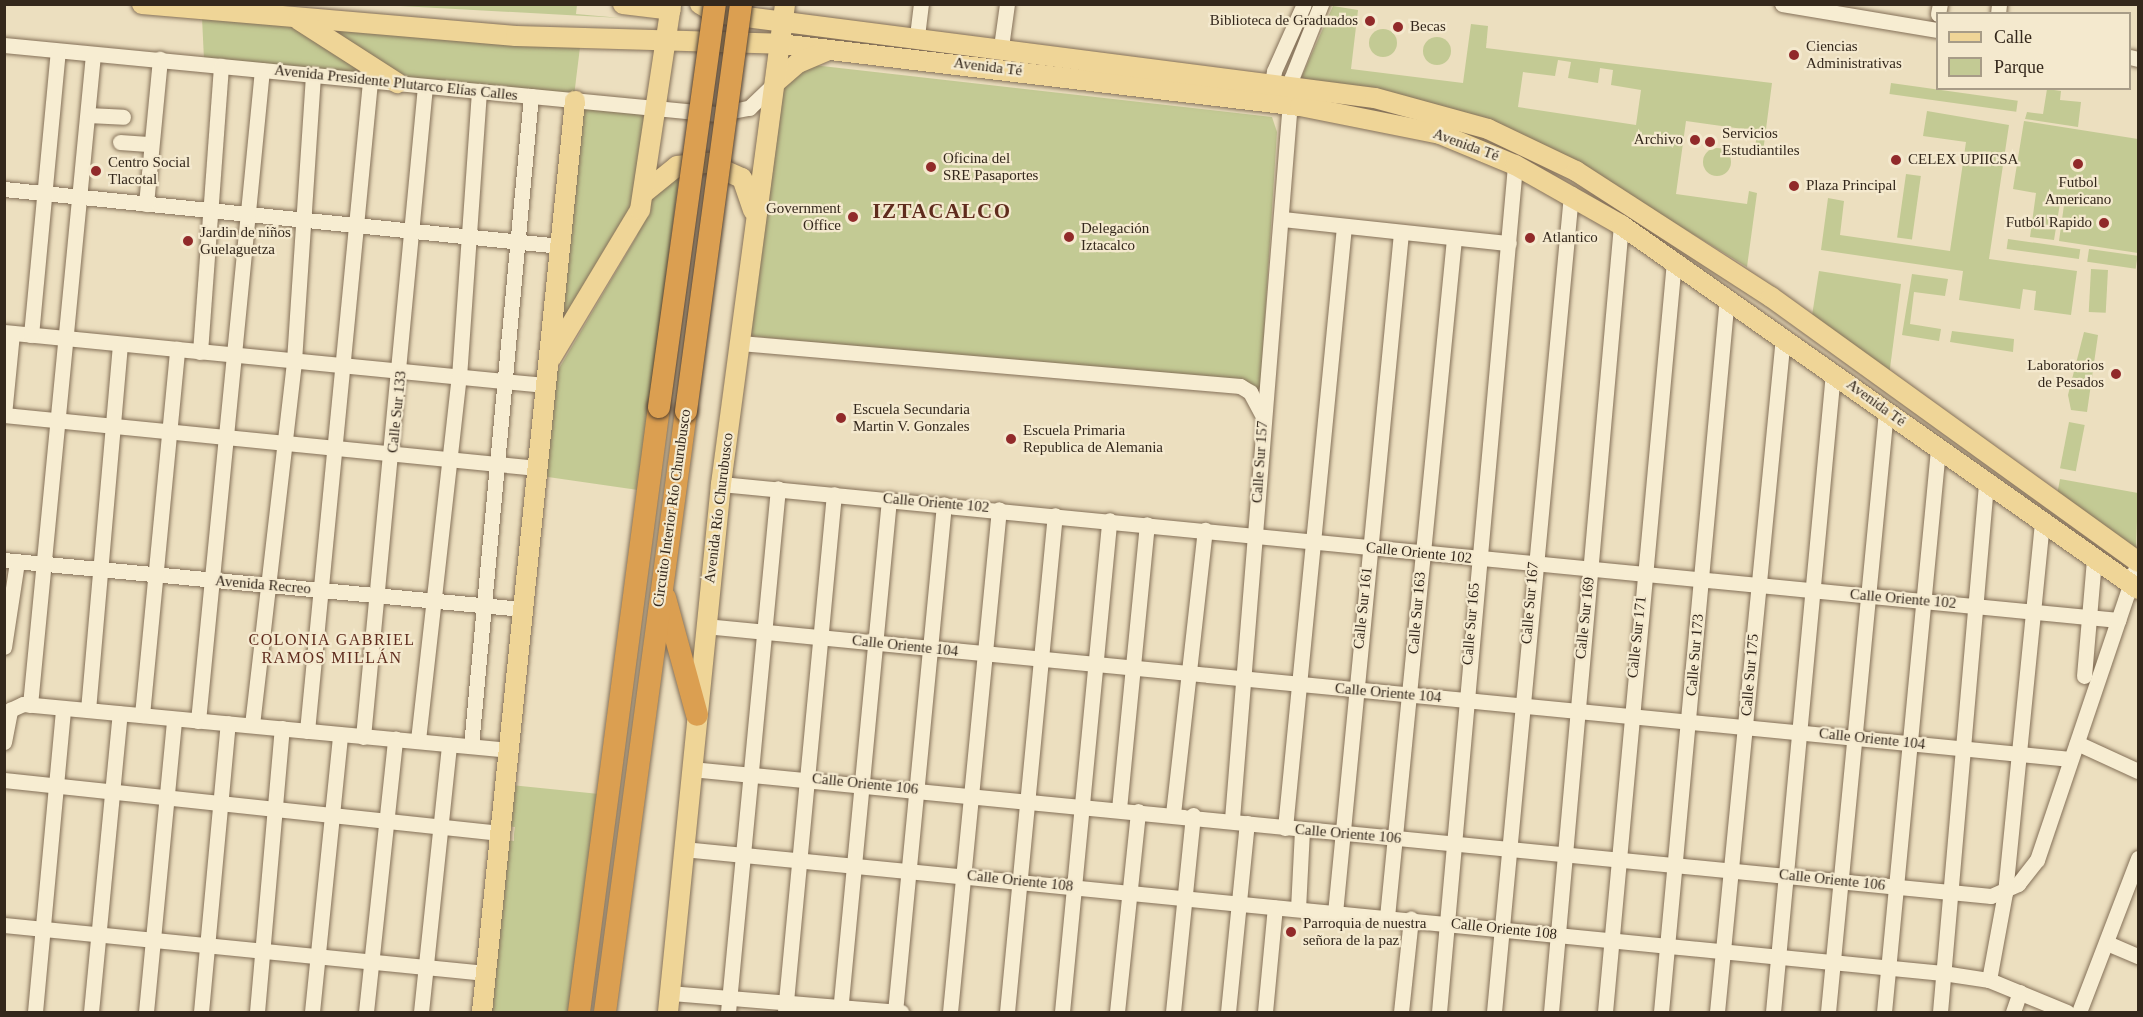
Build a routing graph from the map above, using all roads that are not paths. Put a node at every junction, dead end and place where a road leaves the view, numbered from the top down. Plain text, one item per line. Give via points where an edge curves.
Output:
1 (142, 4) edge
2 (623, 4) edge
3 (700, 4) edge
4 (715, 4) edge
5 (741, 4) edge
6 (921, 4) edge
7 (1007, 4) edge
8 (1304, 4) edge
9 (1321, 4) edge
10 (1782, 4) edge
11 (1878, 4) edge
12 (671, 7) edge
13 (1814, 7) edge
14 (784, 12) edge
15 (296, 19) junction
16 (1876, 20) junction
17 (1936, 26) edge
18 (917, 36) junction
19 (667, 43) junction
20 (780, 44) junction
21 (4, 45) edge
22 (1001, 47) junction
23 (828, 50) junction
24 (58, 51) junction
25 (93, 54) junction
26 (160, 59) junction
27 (221, 66) junction
28 (262, 70) junction
29 (313, 75) junction
30 (370, 81) junction
31 (776, 82) junction
32 (397, 83) junction
33 (425, 86) junction
34 (480, 91) junction
35 (1270, 92) junction
36 (1291, 95) junction
37 (531, 96) junction
38 (575, 101) junction
39 (656, 109) junction
40 (88, 115) junction
41 (123, 117) dead end
42 (120, 142) dead end
43 (151, 144) junction
44 (1515, 165) junction
45 (4, 189) edge
46 (645, 192) junction
47 (43, 194) junction
48 (1571, 194) junction
49 (79, 198) junction
50 (146, 204) junction
51 (207, 209) junction
52 (248, 212) junction
53 (302, 218) junction
54 (1283, 219) junction
55 (357, 223) junction
56 (756, 225) junction
57 (1344, 225) junction
58 (1621, 225) junction
59 (412, 229) junction
60 (1401, 232) junction
61 (468, 233) junction
62 (1454, 238) junction
63 (519, 242) junction
64 (1509, 243) junction
65 (560, 246) junction
66 (1674, 261) junction
67 (1727, 297) junction
68 (8, 333) edge
69 (31, 335) junction
70 (1783, 337) junction
71 (66, 339) junction
72 (740, 343) junction
73 (120, 344) junction
74 (177, 349) junction
75 (200, 352) junction
76 (234, 354) junction
77 (294, 361) junction
78 (548, 363) junction
79 (345, 366) junction
80 (402, 371) junction
81 (1833, 373) junction
82 (459, 377) junction
83 (505, 381) junction
84 (545, 385) junction
85 (1886, 411) junction
86 (4, 415) edge
87 (1263, 417) junction
88 (60, 420) junction
89 (115, 425) junction
90 (169, 431) junction
91 (226, 437) junction
92 (284, 442) junction
93 (335, 448) junction
94 (1938, 449) junction
95 (393, 453) junction
96 (447, 459) junction
97 (499, 464) junction
98 (537, 468) junction
99 (721, 484) junction
100 (1986, 484) junction
101 (778, 488) junction
102 (834, 494) junction
103 (889, 499) junction
104 (944, 504) junction
105 (999, 509) junction
106 (1055, 515) junction
107 (1109, 520) junction
108 (2042, 523) junction
109 (1147, 524) junction
110 (1204, 530) junction
111 (1256, 537) junction
112 (1313, 543) junction
113 (1369, 548) junction
114 (1423, 554) junction
115 (1477, 559) junction
116 (2094, 559) junction
117 (11, 561) edge
118 (2138, 562) edge
119 (1534, 564) junction
120 (47, 565) junction
121 (101, 569) junction
122 (1590, 569) junction
123 (1644, 574) junction
124 (156, 575) junction
125 (210, 580) junction
126 (1701, 581) junction
127 (662, 582) junction
128 (266, 585) junction
129 (2135, 586) edge
130 (1758, 587) junction
131 (321, 591) junction
132 (1815, 591) junction
133 (377, 596) junction
134 (1868, 596) junction
135 (1923, 600) junction
136 (432, 601) junction
137 (485, 605) junction
138 (1978, 606) junction
139 (522, 609) junction
140 (2034, 612) junction
141 (2090, 617) junction
142 (2118, 620) junction
143 (705, 627) junction
144 (766, 632) junction
145 (821, 637) junction
146 (876, 643) junction
147 (4, 647) edge
148 (931, 648) junction
149 (985, 653) junction
150 (1040, 658) junction
151 (1095, 663) junction
152 (1132, 668) junction
153 (1190, 673) junction
154 (2084, 676) dead end
155 (1244, 678) junction
156 (1299, 684) junction
157 (1355, 689) junction
158 (1410, 694) junction
159 (1464, 700) junction
160 (30, 705) junction
161 (1521, 705) junction
162 (63, 708) junction
163 (7, 710) edge
164 (88, 710) junction
165 (1576, 710) junction
166 (120, 713) junction
167 (142, 715) junction
168 (697, 715) junction
169 (1630, 715) junction
170 (174, 719) junction
171 (198, 721) junction
172 (1688, 721) junction
173 (228, 723) junction
174 (252, 725) junction
175 (1745, 727) junction
176 (282, 728) junction
177 (307, 731) junction
178 (1800, 732) junction
179 (340, 734) junction
180 (363, 737) junction
181 (1855, 738) junction
182 (395, 739) junction
183 (417, 740) junction
184 (4, 742) edge
185 (2077, 742) junction
186 (1909, 743) junction
187 (449, 744) junction
188 (471, 746) junction
189 (1964, 748) junction
190 (508, 750) junction
191 (2019, 754) junction
192 (2071, 759) junction
193 (691, 769) junction
194 (2139, 771) edge
195 (752, 774) junction
196 (807, 778) junction
197 (4, 780) edge
198 (862, 783) junction
199 (57, 787) junction
200 (918, 789) junction
201 (112, 792) junction
202 (972, 794) junction
203 (167, 798) junction
204 (1027, 799) junction
205 (222, 804) junction
206 (1082, 805) junction
207 (277, 809) junction
208 (1119, 809) junction
209 (1138, 811) junction
210 (331, 814) junction
211 (1173, 814) junction
212 (1193, 815) junction
213 (1232, 819) junction
214 (385, 820) junction
215 (1247, 823) junction
216 (441, 827) junction
217 (1285, 828) junction
218 (1302, 830) junction
219 (500, 833) junction
220 (1340, 834) junction
221 (1396, 839) junction
222 (1453, 843) junction
223 (683, 849) junction
224 (1507, 849) junction
225 (743, 854) junction
226 (1563, 854) junction
227 (2139, 858) edge
228 (1617, 859) junction
229 (799, 860) junction
230 (1674, 864) junction
231 (854, 865) junction
232 (1731, 870) junction
233 (909, 871) junction
234 (965, 876) junction
235 (1787, 876) junction
236 (1018, 881) junction
237 (1841, 882) junction
238 (1074, 887) junction
239 (1895, 887) junction
240 (1128, 892) junction
241 (1950, 892) junction
242 (2005, 893) junction
243 (1185, 897) junction
244 (1240, 904) junction
245 (1275, 907) junction
246 (1298, 909) junction
247 (1335, 913) junction
248 (1387, 917) junction
249 (1411, 920) junction
250 (1447, 923) junction
251 (4, 925) edge
252 (43, 929) junction
253 (1503, 929) junction
254 (100, 934) junction
255 (1558, 934) junction
256 (154, 940) junction
257 (1612, 940) junction
258 (2107, 943) junction
259 (207, 945) junction
260 (1667, 945) junction
261 (1724, 950) junction
262 (263, 951) junction
263 (318, 956) junction
264 (1779, 956) junction
265 (2139, 956) edge
266 (1832, 961) junction
267 (370, 962) junction
268 (425, 967) junction
269 (1888, 967) junction
270 (486, 973) junction
271 (1943, 973) junction
272 (1989, 980) junction
273 (2020, 992) junction
274 (669, 1003) edge
275 (728, 1005) edge
276 (785, 1007) edge
277 (840, 1010) edge
278 (35, 1012) edge
279 (91, 1012) edge
280 (146, 1012) edge
281 (201, 1012) edge
282 (257, 1012) edge
283 (312, 1012) edge
284 (366, 1012) edge
285 (421, 1012) edge
286 (482, 1012) edge
287 (579, 1012) edge
288 (605, 1012) edge
289 (895, 1012) edge
290 (901, 1012) edge
291 (950, 1012) edge
292 (1007, 1012) edge
293 (1062, 1012) edge
294 (1117, 1012) edge
295 (1173, 1012) edge
296 (1228, 1012) edge
297 (1265, 1012) edge
298 (1401, 1012) edge
299 (1439, 1012) edge
300 (1494, 1012) edge
301 (1551, 1012) edge
302 (1605, 1012) edge
303 (1661, 1012) edge
304 (1717, 1012) edge
305 (1773, 1012) edge
306 (1828, 1012) edge
307 (1884, 1012) edge
308 (1940, 1012) edge
309 (2013, 1012) edge
310 (2067, 1012) edge
311 (2079, 1012) edge

1 - 15 main road
2 - 12 main road
3 - 14 main road, Avenida Té via 715,13
4 - 287 highway, Circuito Interior Río Churubusco, bridge
5 - 127 highway, Circuito Interior Río Churubusco, bridge
6 - 18 street
7 - 22 street
8 - 35 street
9 - 36 street, Calle Sur 157
10 - 13 street
11 - 16 street
12 - 19 main road
13 - 16 street
14 - 18 main road, Avenida Té
14 - 20 main road, Avenida Río Churubusco
15 - 19 main road
15 - 32 main road
16 - 17 street
18 - 22 main road, Avenida Té
19 - 20 main road, Avenida Té
19 - 39 main road
20 - 23 main road, Avenida Té
20 - 31 main road, Avenida Río Churubusco
21 - 24 street, Avenida Presidente Plutarco Elías Calles
22 - 35 main road, Avenida Té
23 - 31 main road via 798,63
23 - 35 main road, Avenida Té
24 - 25 street, Avenida Presidente Plutarco Elías Calles
24 - 47 street
25 - 26 street, Avenida Presidente Plutarco Elías Calles
25 - 40 street
26 - 27 street, Avenida Presidente Plutarco Elías Calles
26 - 43 street
27 - 28 street, Avenida Presidente Plutarco Elías Calles
27 - 51 street
28 - 29 street, Avenida Presidente Plutarco Elías Calles
28 - 52 street
29 - 30 street, Avenida Presidente Plutarco Elías Calles
29 - 53 street
30 - 32 street, Avenida Presidente Plutarco Elías Calles
30 - 55 street
31 - 39 street, Avenida Presidente Plutarco Elías Calles via 756,103 739,112
31 - 56 main road, Avenida Río Churubusco
32 - 33 street, Avenida Presidente Plutarco Elías Calles
33 - 34 street, Avenida Presidente Plutarco Elías Calles
33 - 59 street, Calle Sur 133
34 - 37 street, Avenida Presidente Plutarco Elías Calles
34 - 61 street
35 - 36 main road, Avenida Té
36 - 44 main road, Avenida Té via 1440,134
36 - 54 street, Calle Sur 157
36 - 118 main road, Avenida Té via 1443,114 1576,171 1771,297
37 - 38 street, Avenida Presidente Plutarco Elías Calles
37 - 63 street
38 - 39 street, Avenida Presidente Plutarco Elías Calles
38 - 65 main road
39 - 46 main road
40 - 41 street
40 - 49 street
42 - 43 street
43 - 50 street
44 - 48 main road, Avenida Té
44 - 64 street, Calle Sur 165
45 - 47 street
46 - 56 main road via 677,166 716,165 747,185
46 - 78 main road via 629,233
47 - 49 street
47 - 69 street
48 - 58 main road, Avenida Té
48 - 119 street, Calle Sur 167
49 - 50 street
49 - 71 street
50 - 51 street
51 - 52 street
51 - 75 street
52 - 53 street
52 - 76 street
53 - 55 street
53 - 77 street
54 - 57 street
54 - 87 street, Calle Sur 157
55 - 59 street
55 - 79 street
56 - 72 main road, Avenida Río Churubusco
57 - 60 street
57 - 112 street
58 - 66 main road, Avenida Té
58 - 122 street, Calle Sur 169
59 - 61 street
59 - 80 street, Calle Sur 133
60 - 62 street
60 - 113 street, Calle Sur 161
61 - 63 street
61 - 82 street
62 - 64 street
62 - 114 street, Calle Sur 163
63 - 65 street
63 - 83 street
64 - 115 street, Calle Sur 165
65 - 78 main road
66 - 67 main road, Avenida Té
66 - 123 street, Calle Sur 171
67 - 70 main road, Avenida Té
67 - 126 street, Calle Sur 173
68 - 69 street
68 - 86 street
69 - 71 street
70 - 81 main road, Avenida Té
70 - 130 street, Calle Sur 175
71 - 73 street
71 - 88 street
72 - 87 street via 1240,386 1250,392
72 - 99 main road, Avenida Río Churubusco
73 - 74 street
73 - 89 street
74 - 75 street
74 - 90 street
75 - 76 street
76 - 77 street
76 - 91 street
77 - 79 street
77 - 92 street
78 - 84 main road
79 - 80 street
79 - 93 street
80 - 82 street
80 - 95 street, Calle Sur 133
81 - 85 main road, Avenida Té
81 - 132 street
82 - 83 street
82 - 96 street
83 - 84 street
83 - 97 street
84 - 98 main road
85 - 94 main road, Avenida Té
85 - 134 street
86 - 88 street
87 - 111 street, Calle Sur 157
88 - 89 street
88 - 120 street
89 - 90 street
89 - 121 street
90 - 91 street
90 - 124 street
91 - 92 street
91 - 125 street
92 - 93 street
92 - 128 street
93 - 95 street
93 - 131 street
94 - 100 main road, Avenida Té
94 - 135 street
95 - 96 street
95 - 133 street, Calle Sur 133
96 - 97 street
96 - 136 street
97 - 98 street
97 - 137 street
98 - 139 main road
99 - 101 street, Calle Oriente 102
99 - 143 main road, Avenida Río Churubusco
100 - 108 main road, Avenida Té
100 - 138 street
101 - 102 street, Calle Oriente 102
101 - 144 street
102 - 103 street, Calle Oriente 102
102 - 145 street
103 - 104 street, Calle Oriente 102
103 - 146 street
104 - 105 street, Calle Oriente 102
104 - 148 street
105 - 106 street, Calle Oriente 102
105 - 149 street
106 - 107 street, Calle Oriente 102
106 - 150 street
107 - 109 street, Calle Oriente 102
107 - 151 street
108 - 116 main road, Avenida Té
108 - 140 street
109 - 110 street, Calle Oriente 102
109 - 152 street
110 - 111 street, Calle Oriente 102
110 - 153 street
111 - 112 street, Calle Oriente 102
111 - 155 street, Calle Sur 157
112 - 113 street, Calle Oriente 102
112 - 156 street
113 - 114 street, Calle Oriente 102
113 - 157 street, Calle Sur 161
114 - 115 street, Calle Oriente 102
114 - 158 street, Calle Sur 163
115 - 119 street, Calle Oriente 102
115 - 159 street, Calle Sur 165
116 - 129 main road, Avenida Té
116 - 141 street
117 - 120 street, Avenida Recreo
117 - 147 street
118 - 129 street
119 - 122 street, Calle Oriente 102
119 - 161 street, Calle Sur 167
120 - 121 street, Avenida Recreo
120 - 160 street
121 - 124 street, Avenida Recreo
121 - 164 street
122 - 123 street, Calle Oriente 102
122 - 165 street, Calle Sur 169
123 - 126 street, Calle Oriente 102
123 - 169 street, Calle Sur 171
124 - 125 street, Avenida Recreo
124 - 167 street
125 - 128 street, Avenida Recreo
125 - 171 street
126 - 130 street, Calle Oriente 102
126 - 172 street, Calle Sur 173
127 - 168 highway
127 - 288 highway, Circuito Interior Río Churubusco
128 - 131 street, Avenida Recreo
128 - 174 street
129 - 142 street
130 - 132 street, Calle Oriente 102
130 - 175 street, Calle Sur 175
131 - 133 street, Avenida Recreo
131 - 177 street
132 - 134 street, Calle Oriente 102
132 - 178 street
133 - 136 street, Avenida Recreo
133 - 180 street, Calle Sur 133
134 - 135 street, Calle Oriente 102
134 - 181 street
135 - 138 street, Calle Oriente 102
135 - 186 street
136 - 137 street, Avenida Recreo
136 - 183 street
137 - 139 street, Avenida Recreo
137 - 188 street
138 - 140 street, Calle Oriente 102
138 - 189 street
139 - 190 main road
140 - 141 street, Calle Oriente 102
140 - 191 street
141 - 142 street, Calle Oriente 102
141 - 154 street
142 - 185 street
143 - 144 street, Calle Oriente 104
143 - 168 main road, Avenida Río Churubusco
144 - 145 street, Calle Oriente 104
144 - 195 street
145 - 146 street, Calle Oriente 104
145 - 196 street
146 - 148 street, Calle Oriente 104
146 - 198 street
148 - 149 street, Calle Oriente 104
148 - 200 street
149 - 150 street, Calle Oriente 104
149 - 202 street
150 - 151 street, Calle Oriente 104
150 - 204 street
151 - 152 street, Calle Oriente 104
151 - 206 street
152 - 153 street, Calle Oriente 104
152 - 208 street
153 - 155 street, Calle Oriente 104
153 - 211 street
155 - 156 street, Calle Oriente 104
155 - 213 street, Calle Sur 157
156 - 157 street, Calle Oriente 104
156 - 217 street
157 - 158 street, Calle Oriente 104
157 - 220 street, Calle Sur 161
158 - 159 street, Calle Oriente 104
158 - 221 street, Calle Sur 163
159 - 161 street, Calle Oriente 104
159 - 222 street, Calle Sur 165
160 - 162 street
160 - 163 street
161 - 165 street, Calle Oriente 104
161 - 224 street, Calle Sur 167
162 - 164 street
162 - 199 street
163 - 184 street
164 - 166 street
165 - 169 street, Calle Oriente 104
165 - 226 street, Calle Sur 169
166 - 167 street
166 - 201 street
167 - 170 street
168 - 193 main road, Avenida Río Churubusco
169 - 172 street, Calle Oriente 104
169 - 228 street, Calle Sur 171
170 - 171 street
170 - 203 street
171 - 173 street
172 - 175 street, Calle Oriente 104
172 - 230 street, Calle Sur 173
173 - 174 street
173 - 205 street
174 - 176 street
175 - 178 street, Calle Oriente 104
175 - 232 street, Calle Sur 175
176 - 177 street
176 - 207 street
177 - 179 street
178 - 181 street, Calle Oriente 104
178 - 235 street
179 - 180 street
179 - 210 street
180 - 182 street
181 - 186 street, Calle Oriente 104
181 - 237 street
182 - 183 street
182 - 214 street
183 - 187 street
185 - 192 street
185 - 194 street
186 - 189 street, Calle Oriente 104
186 - 239 street
187 - 188 street
187 - 216 street
188 - 190 street
189 - 191 street, Calle Oriente 104
189 - 241 street
190 - 219 main road
191 - 192 street, Calle Oriente 104
191 - 242 street
192 - 242 street via 2037,860 2026,878
193 - 195 street, Calle Oriente 106
193 - 223 main road, Avenida Río Churubusco
195 - 196 street, Calle Oriente 106
195 - 225 street
196 - 198 street, Calle Oriente 106
196 - 229 street
197 - 199 street
198 - 200 street, Calle Oriente 106
198 - 231 street
199 - 201 street
199 - 252 street
200 - 202 street, Calle Oriente 106
200 - 233 street
201 - 203 street
201 - 254 street
202 - 204 street, Calle Oriente 106
202 - 234 street
203 - 205 street
203 - 256 street
204 - 206 street, Calle Oriente 106
204 - 236 street
205 - 207 street
205 - 259 street
206 - 208 street, Calle Oriente 106
206 - 238 street
207 - 210 street
207 - 262 street
208 - 209 street, Calle Oriente 106
209 - 211 street, Calle Oriente 106
209 - 240 street
210 - 214 street
210 - 263 street
211 - 212 street, Calle Oriente 106
212 - 213 street, Calle Oriente 106
212 - 243 street
213 - 215 street, Calle Oriente 106
214 - 216 street
214 - 267 street
215 - 217 street, Calle Oriente 106
215 - 244 street
216 - 219 street
216 - 268 street
217 - 218 street, Calle Oriente 106
218 - 220 street, Calle Oriente 106
218 - 246 street
219 - 270 main road
220 - 221 street, Calle Oriente 106
220 - 247 street, Calle Sur 161
221 - 222 street, Calle Oriente 106
221 - 248 street, Calle Sur 163
222 - 224 street, Calle Oriente 106
222 - 250 street, Calle Sur 165
223 - 225 street, Calle Oriente 108
223 - 274 main road, Avenida Río Churubusco
224 - 226 street, Calle Oriente 106
224 - 253 street, Calle Sur 167
225 - 229 street, Calle Oriente 108
225 - 275 street
226 - 228 street, Calle Oriente 106
226 - 255 street, Calle Sur 169
227 - 258 street
228 - 230 street, Calle Oriente 106
228 - 257 street, Calle Sur 171
229 - 231 street, Calle Oriente 108
229 - 276 street
230 - 232 street, Calle Oriente 106
230 - 260 street, Calle Sur 173
231 - 233 street, Calle Oriente 108
231 - 277 street
232 - 235 street, Calle Oriente 106
232 - 261 street, Calle Sur 175
233 - 234 street, Calle Oriente 108
233 - 289 street
234 - 236 street, Calle Oriente 108
234 - 291 street
235 - 237 street, Calle Oriente 106
235 - 264 street
236 - 238 street, Calle Oriente 108
236 - 292 street
237 - 239 street, Calle Oriente 106
237 - 266 street
238 - 240 street, Calle Oriente 108
238 - 293 street
239 - 241 street, Calle Oriente 106
239 - 269 street
240 - 243 street, Calle Oriente 108
240 - 294 street
241 - 242 street, Calle Oriente 106
241 - 271 street
242 - 272 street
243 - 244 street, Calle Oriente 108
243 - 295 street
244 - 245 street, Calle Oriente 108
244 - 296 street
245 - 246 street, Calle Oriente 108
245 - 297 street
246 - 247 street, Calle Oriente 108
247 - 248 street, Calle Oriente 108
248 - 249 street, Calle Oriente 108
249 - 250 street, Calle Oriente 108
249 - 298 street
250 - 253 street, Calle Oriente 108
250 - 299 street, Calle Sur 165
251 - 252 street
252 - 254 street
252 - 278 street
253 - 255 street, Calle Oriente 108
253 - 300 street, Calle Sur 167
254 - 256 street
254 - 279 street
255 - 257 street, Calle Oriente 108
255 - 301 street, Calle Sur 169
256 - 259 street
256 - 280 street
257 - 260 street, Calle Oriente 108
257 - 302 street, Calle Sur 171
258 - 265 street
258 - 311 street
259 - 262 street
259 - 281 street
260 - 261 street, Calle Oriente 108
260 - 303 street, Calle Sur 173
261 - 264 street, Calle Oriente 108
261 - 304 street, Calle Sur 175
262 - 263 street
262 - 282 street
263 - 267 street
263 - 283 street
264 - 266 street, Calle Oriente 108
264 - 305 street
266 - 269 street, Calle Oriente 108
266 - 306 street
267 - 268 street
267 - 284 street
268 - 270 street
268 - 285 street
269 - 271 street, Calle Oriente 108
269 - 307 street
270 - 286 main road
271 - 272 street, Calle Oriente 108
271 - 308 street
272 - 273 street, Calle Oriente 108
273 - 309 street
273 - 310 street, Calle Oriente 108
274 - 275 street
275 - 276 street
276 - 277 street
277 - 289 street
289 - 290 street

